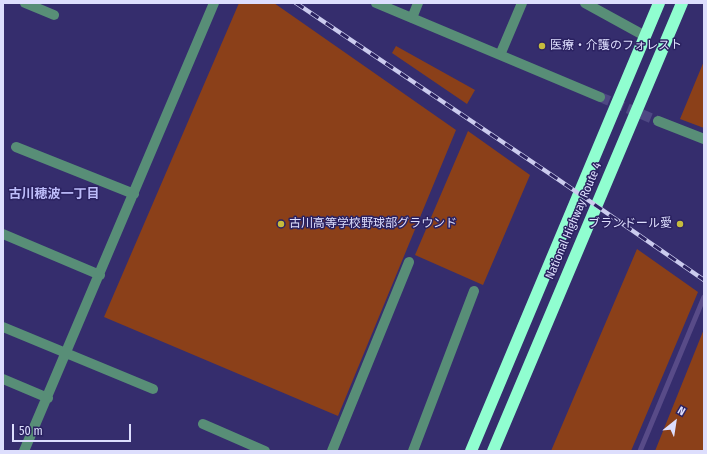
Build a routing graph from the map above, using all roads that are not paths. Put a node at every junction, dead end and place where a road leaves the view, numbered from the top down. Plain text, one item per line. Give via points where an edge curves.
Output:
1 (25, 3) edge
2 (214, 3) edge
3 (376, 3) edge
4 (418, 3) edge
5 (522, 3) edge
6 (586, 3) edge
7 (658, 3) edge
8 (682, 3) edge
9 (54, 15) dead end
10 (412, 18) junction
11 (645, 36) junction
12 (500, 55) junction
13 (600, 97) tunnel mouth
14 (658, 121) tunnel mouth
15 (704, 139) edge
16 (16, 147) dead end
17 (134, 194) junction
18 (3, 234) edge
19 (409, 262) dead end
20 (100, 275) junction
21 (474, 291) dead end
22 (3, 327) edge
23 (67, 353) junction
24 (3, 379) edge
25 (153, 389) dead end
26 (48, 398) junction
27 (203, 424) dead end
28 (24, 451) edge
29 (264, 451) edge
30 (332, 451) edge
31 (413, 451) edge
32 (471, 451) edge
33 (493, 451) edge

1 - 9 street
2 - 17 street
3 - 10 street
4 - 10 street
5 - 12 street
6 - 11 street
7 - 11 highway, National Highway Route 4
8 - 33 highway, National Highway Route 4
10 - 12 street
11 - 32 highway, National Highway Route 4
12 - 13 street
14 - 15 street
16 - 17 street
17 - 20 street
18 - 20 street
19 - 30 street
20 - 23 street
21 - 31 street
22 - 23 street
23 - 25 street
23 - 26 street
24 - 26 street
26 - 28 street
27 - 29 street

